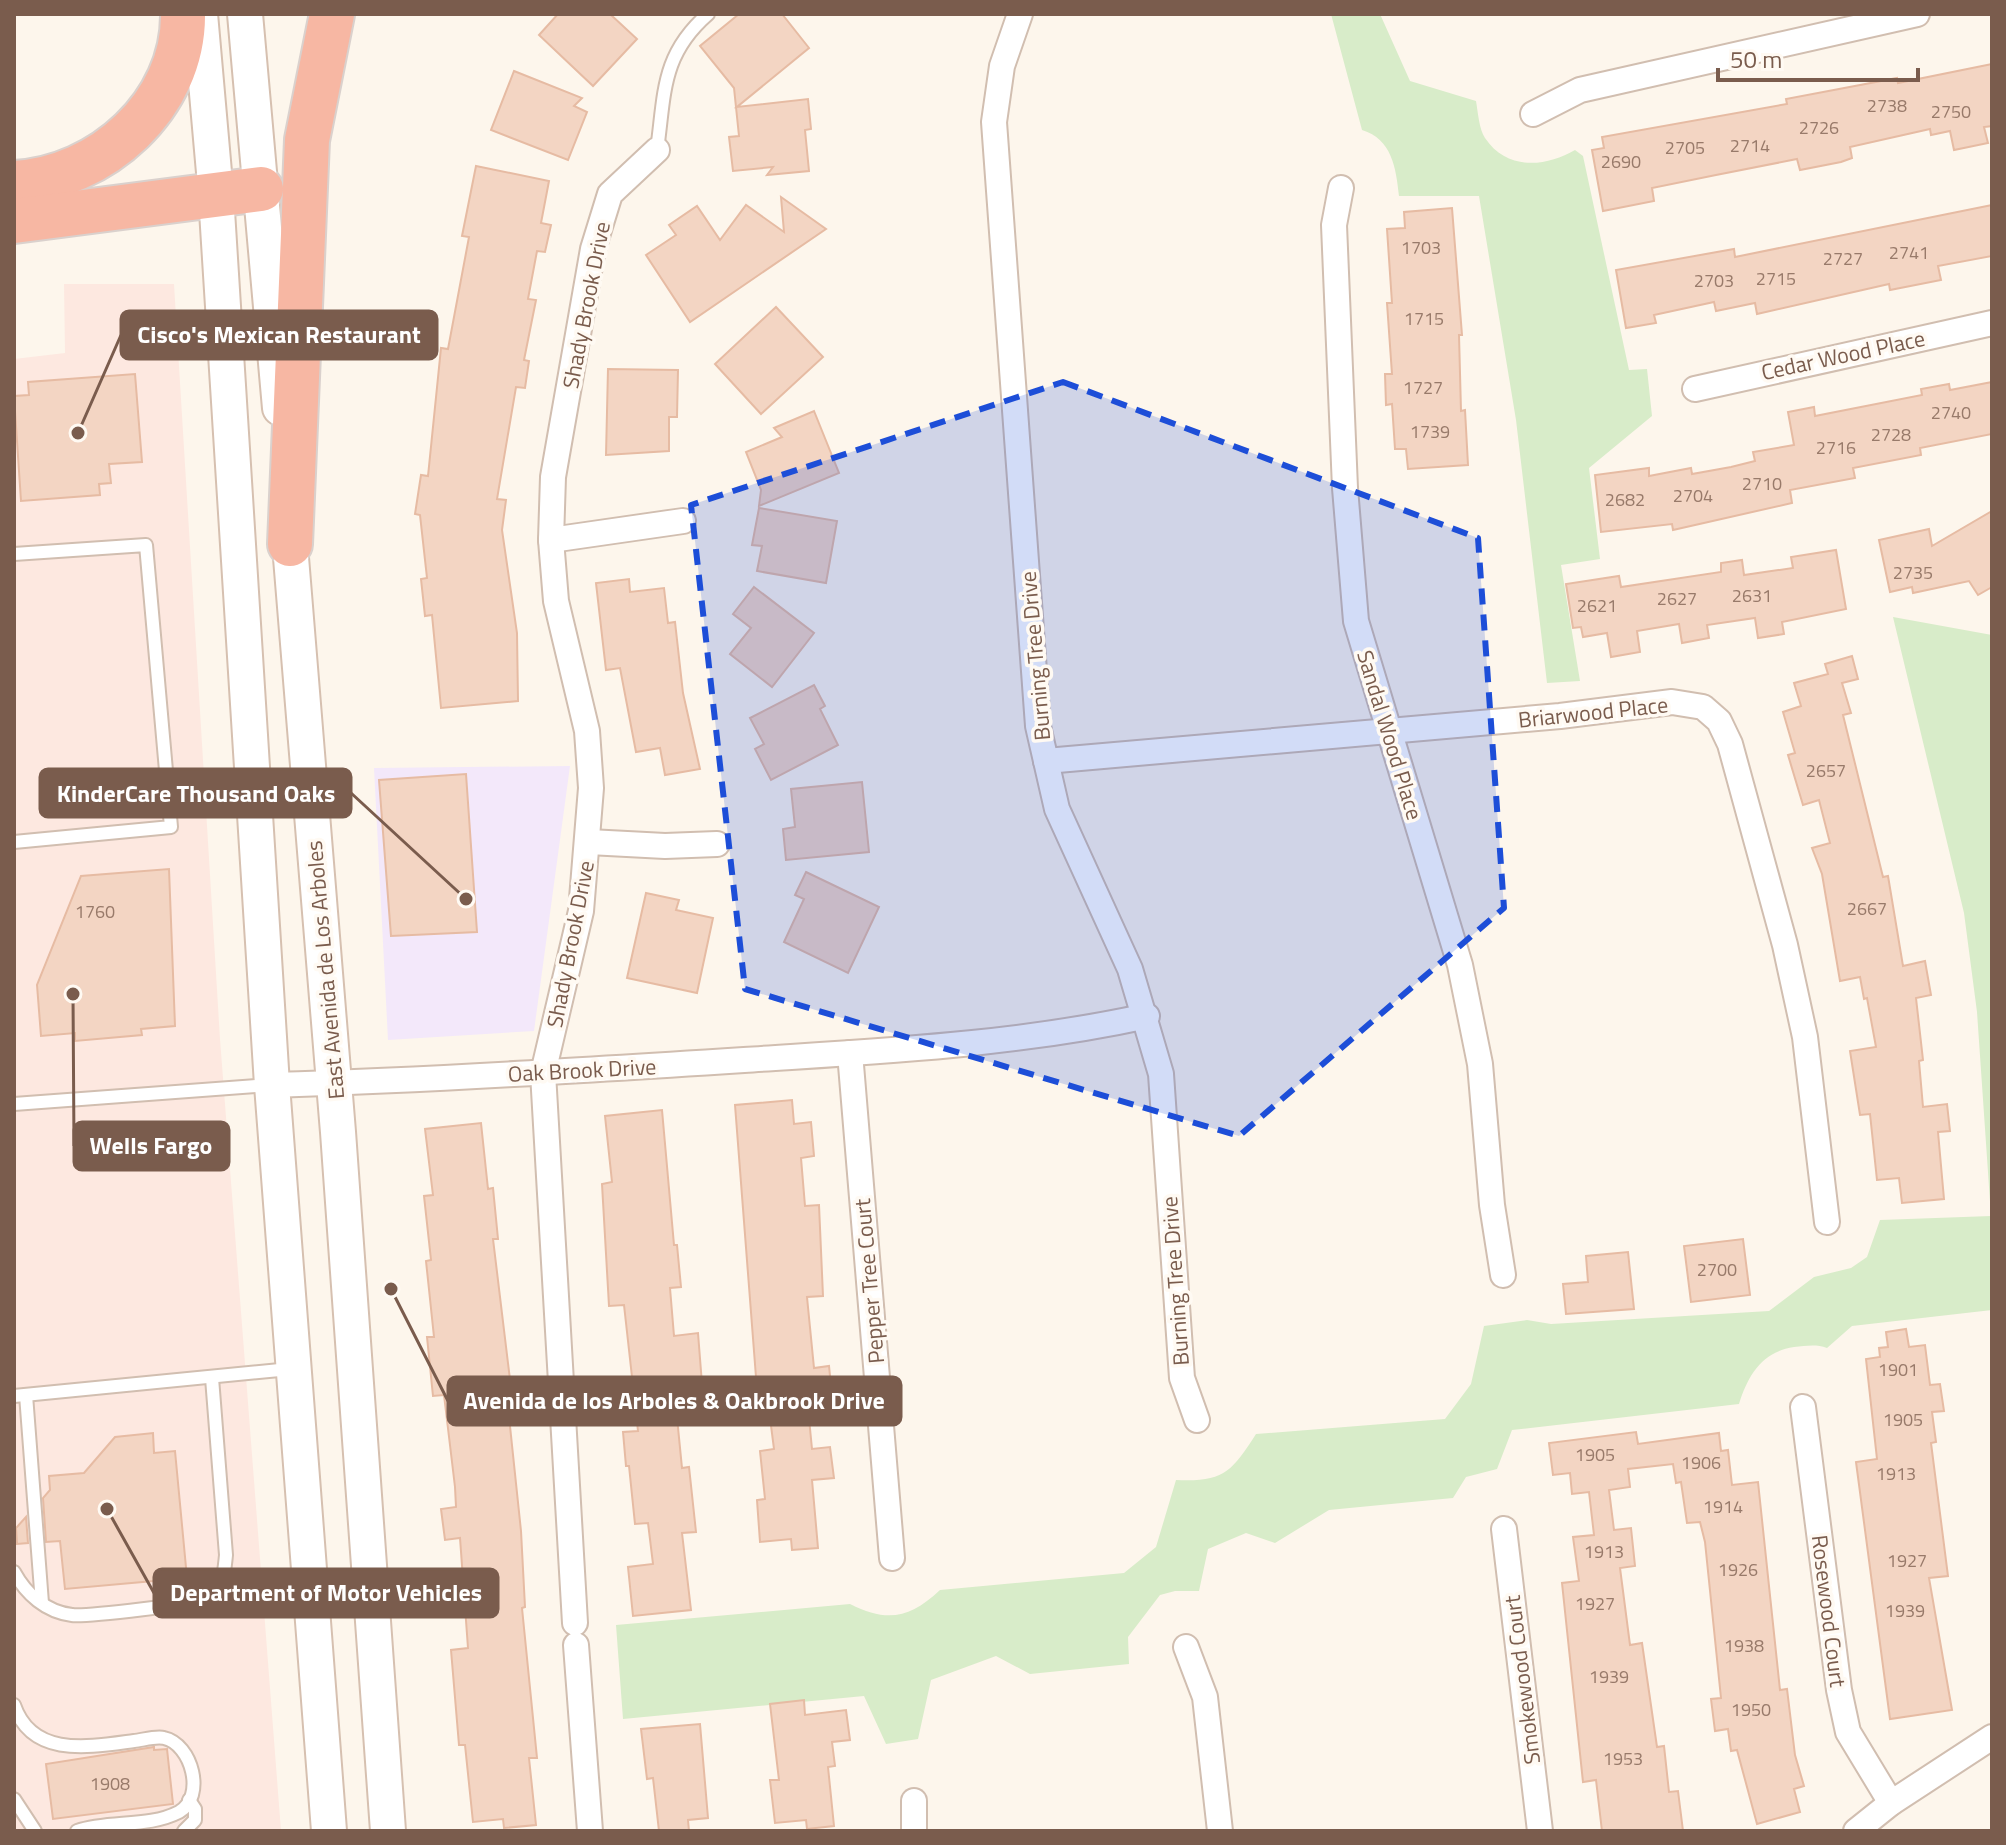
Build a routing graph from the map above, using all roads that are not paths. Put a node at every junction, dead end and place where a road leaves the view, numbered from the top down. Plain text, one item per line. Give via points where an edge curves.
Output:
1 (183, 14) edge
2 (200, 14) edge
3 (245, 14) edge
4 (332, 14) edge
5 (708, 14) edge
6 (1020, 14) edge
7 (1917, 14) edge
8 (1533, 114) dead end
9 (657, 150) joint
10 (14, 183) edge
11 (1341, 188) dead end
12 (261, 189) junction
13 (216, 195) junction
14 (14, 221) edge
15 (1992, 323) edge
16 (1695, 389) dead end
17 (683, 521) dead end
18 (551, 540) junction
19 (290, 544) junction
20 (14, 554) edge
21 (1388, 730) junction
22 (1046, 761) junction
23 (14, 842) edge
24 (589, 842) junction
25 (717, 844) dead end
26 (1147, 1016) junction
27 (850, 1053) junction
28 (543, 1073) junction
29 (334, 1083) junction
30 (272, 1085) junction
31 (14, 1104) edge
32 (1827, 1222) dead end
33 (1503, 1275) dead end
34 (293, 1369) junction
35 (212, 1378) junction
36 (20, 1395) edge
37 (1803, 1407) dead end
38 (1197, 1420) dead end
39 (1504, 1529) dead end
40 (892, 1558) dead end
41 (14, 1572) edge
42 (42, 1603) junction
43 (1186, 1647) dead end
44 (14, 1705) edge
45 (1992, 1737) edge
46 (14, 1799) edge
47 (189, 1800) junction
48 (914, 1801) dead end
49 (1891, 1803) junction
50 (131, 1823) junction
51 (35, 1831) edge
52 (77, 1831) edge
53 (147, 1831) edge
54 (184, 1831) edge
55 (329, 1831) edge
56 (388, 1831) edge
57 (590, 1831) edge
58 (914, 1831) edge
59 (1220, 1831) edge
60 (1540, 1831) edge
61 (1856, 1831) edge

1 - 10 highway via 180,48 165,87 121,142 67,173
2 - 13 main road
3 - 12 main road, East Avenida de Los Arboles
4 - 19 highway via 307,140
5 - 9 lane via 674,52 666,73
6 - 22 street, Burning Tree Drive via 1002,66 994,122 1038,726
7 - 8 street via 1580,90
9 - 18 street, Shady Brook Drive via 610,194 593,249 553,477
11 - 21 street, Sandal Wood Place via 1334,225 1356,621
12 - 13 highway
12 - 19 main road, East Avenida de Los Arboles
13 - 14 highway
13 - 30 main road
15 - 16 street, Cedar Wood Place
17 - 18 street
18 - 24 street, Shady Brook Drive via 556,601 587,731
19 - 29 main road, East Avenida de Los Arboles
20 - 23 lane via 146,545 171,827
21 - 22 street, Briarwood Place
21 - 32 street, Briarwood Place via 1672,702 1703,707 1719,721 1734,756 1805,1037
21 - 33 street, Sandal Wood Place via 1460,965 1480,1064
22 - 26 street, Burning Tree Drive via 1057,809
24 - 25 street
24 - 28 street, Shady Brook Drive via 581,911
26 - 27 street, Oak Brook Drive via 1067,1033
26 - 38 street, Burning Tree Drive via 1161,1074 1182,1378
27 - 28 street, Oak Brook Drive
27 - 40 street, Pepper Tree Court
28 - 29 street, Oak Brook Drive
28 - 57 street, Shady Brook Drive
29 - 30 street, Oak Brook Drive
29 - 56 main road, East Avenida de Los Arboles
30 - 31 lane, Oak Brook Drive
30 - 34 main road
34 - 35 lane
34 - 55 main road
35 - 36 lane
35 - 42 lane via 226,1555 223,1584 205,1602 72,1615
36 - 42 lane
37 - 49 street, Rosewood Court via 1848,1732
39 - 60 street, Smokewood Court
41 - 42 lane via 25,1592
43 - 59 street via 1205,1697
44 - 47 lane via 26,1729 43,1742 85,1747 164,1737 182,1747 191,1764
45 - 49 street
46 - 51 lane
47 - 50 lane via 179,1812
47 - 54 lane via 195,1820
48 - 58 street
49 - 61 street
50 - 52 lane
50 - 53 lane

